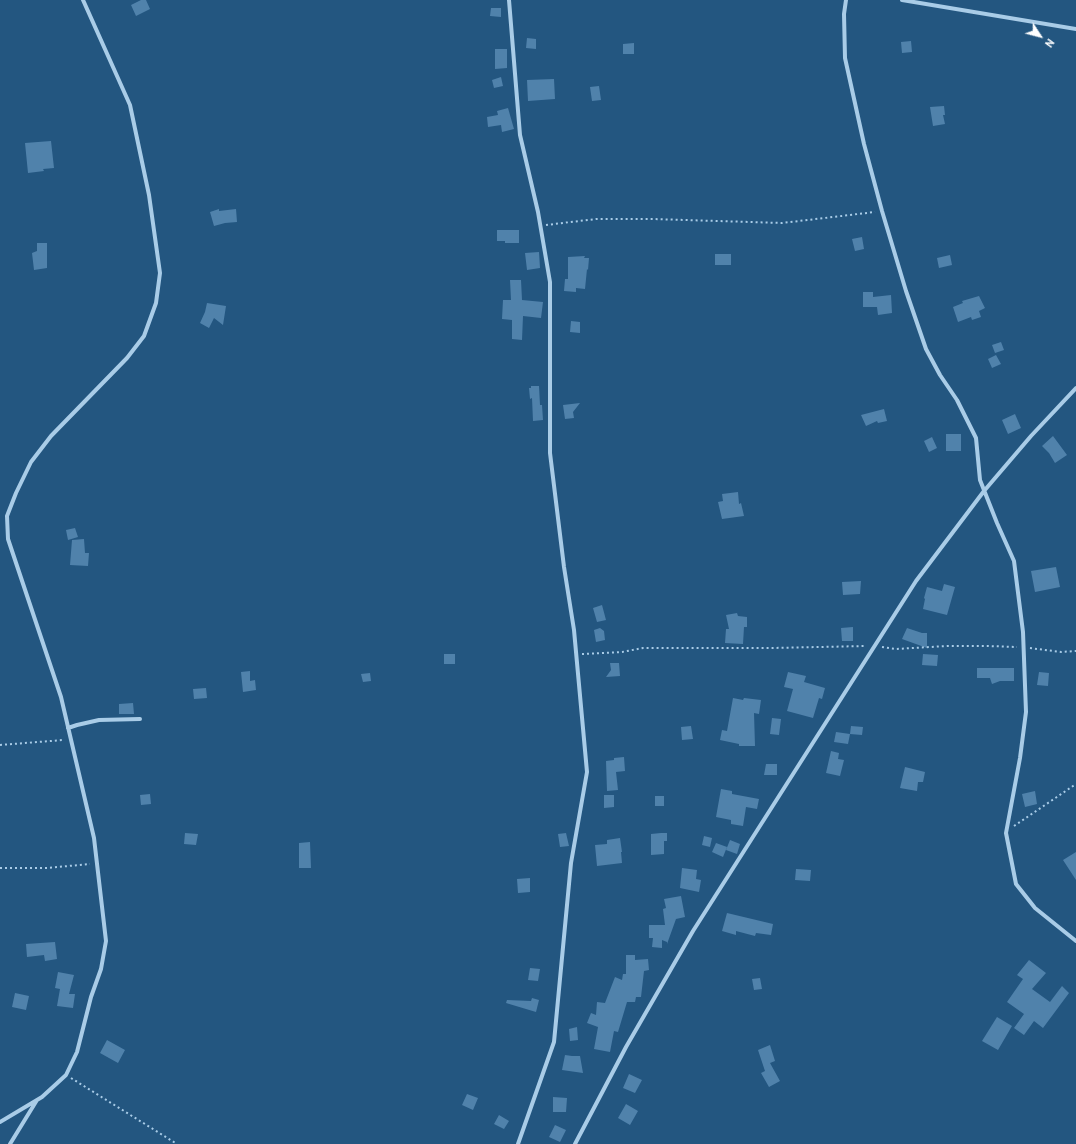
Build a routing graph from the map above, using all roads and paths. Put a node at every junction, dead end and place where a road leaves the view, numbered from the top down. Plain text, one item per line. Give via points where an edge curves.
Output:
1 (83, 0) edge
2 (509, 0) edge
3 (846, 0) edge
4 (902, 0) edge
5 (1076, 29) edge
6 (882, 211) junction
7 (540, 226) junction
8 (1076, 388) edge
9 (984, 491) junction
10 (875, 646) junction
11 (1023, 648) junction
12 (1076, 651) edge
13 (577, 655) junction
14 (140, 719) dead end
15 (68, 728) junction
16 (71, 740) junction
17 (0, 745) edge
18 (1076, 784) edge
19 (1006, 833) junction
20 (97, 863) junction
21 (0, 868) edge
22 (1076, 941) edge
23 (66, 1075) junction
24 (37, 1100) junction
25 (0, 1122) edge
26 (10, 1144) edge
27 (177, 1144) edge
28 (518, 1144) edge
29 (575, 1144) edge

1 - 15 street via 130,105 150,195 160,273 156,303 144,336 127,358 50,436 31,462 7,516 8,539 61,697
2 - 7 street via 520,134
3 - 6 street via 845,58
4 - 5 street
6 - 7 path via 782,223 596,219
6 - 9 street via 926,349 957,400 976,438 980,480
7 - 13 street via 550,282 550,453
8 - 9 street via 1030,436
9 - 10 street via 916,581
9 - 11 street via 1014,561
10 - 11 path via 896,649 946,646
10 - 13 path via 643,648
10 - 29 street via 693,931 626,1047
11 - 12 path
11 - 19 street via 1026,712
13 - 28 street via 587,772 571,863 554,1042
14 - 15 street via 99,720
15 - 16 street
16 - 17 path
16 - 20 street via 94,838
18 - 19 path
19 - 22 street via 1016,884 1035,908
20 - 21 path via 47,868
20 - 23 street via 106,941 101,969 79,1044
23 - 24 street
23 - 27 path
24 - 25 street
24 - 26 street

